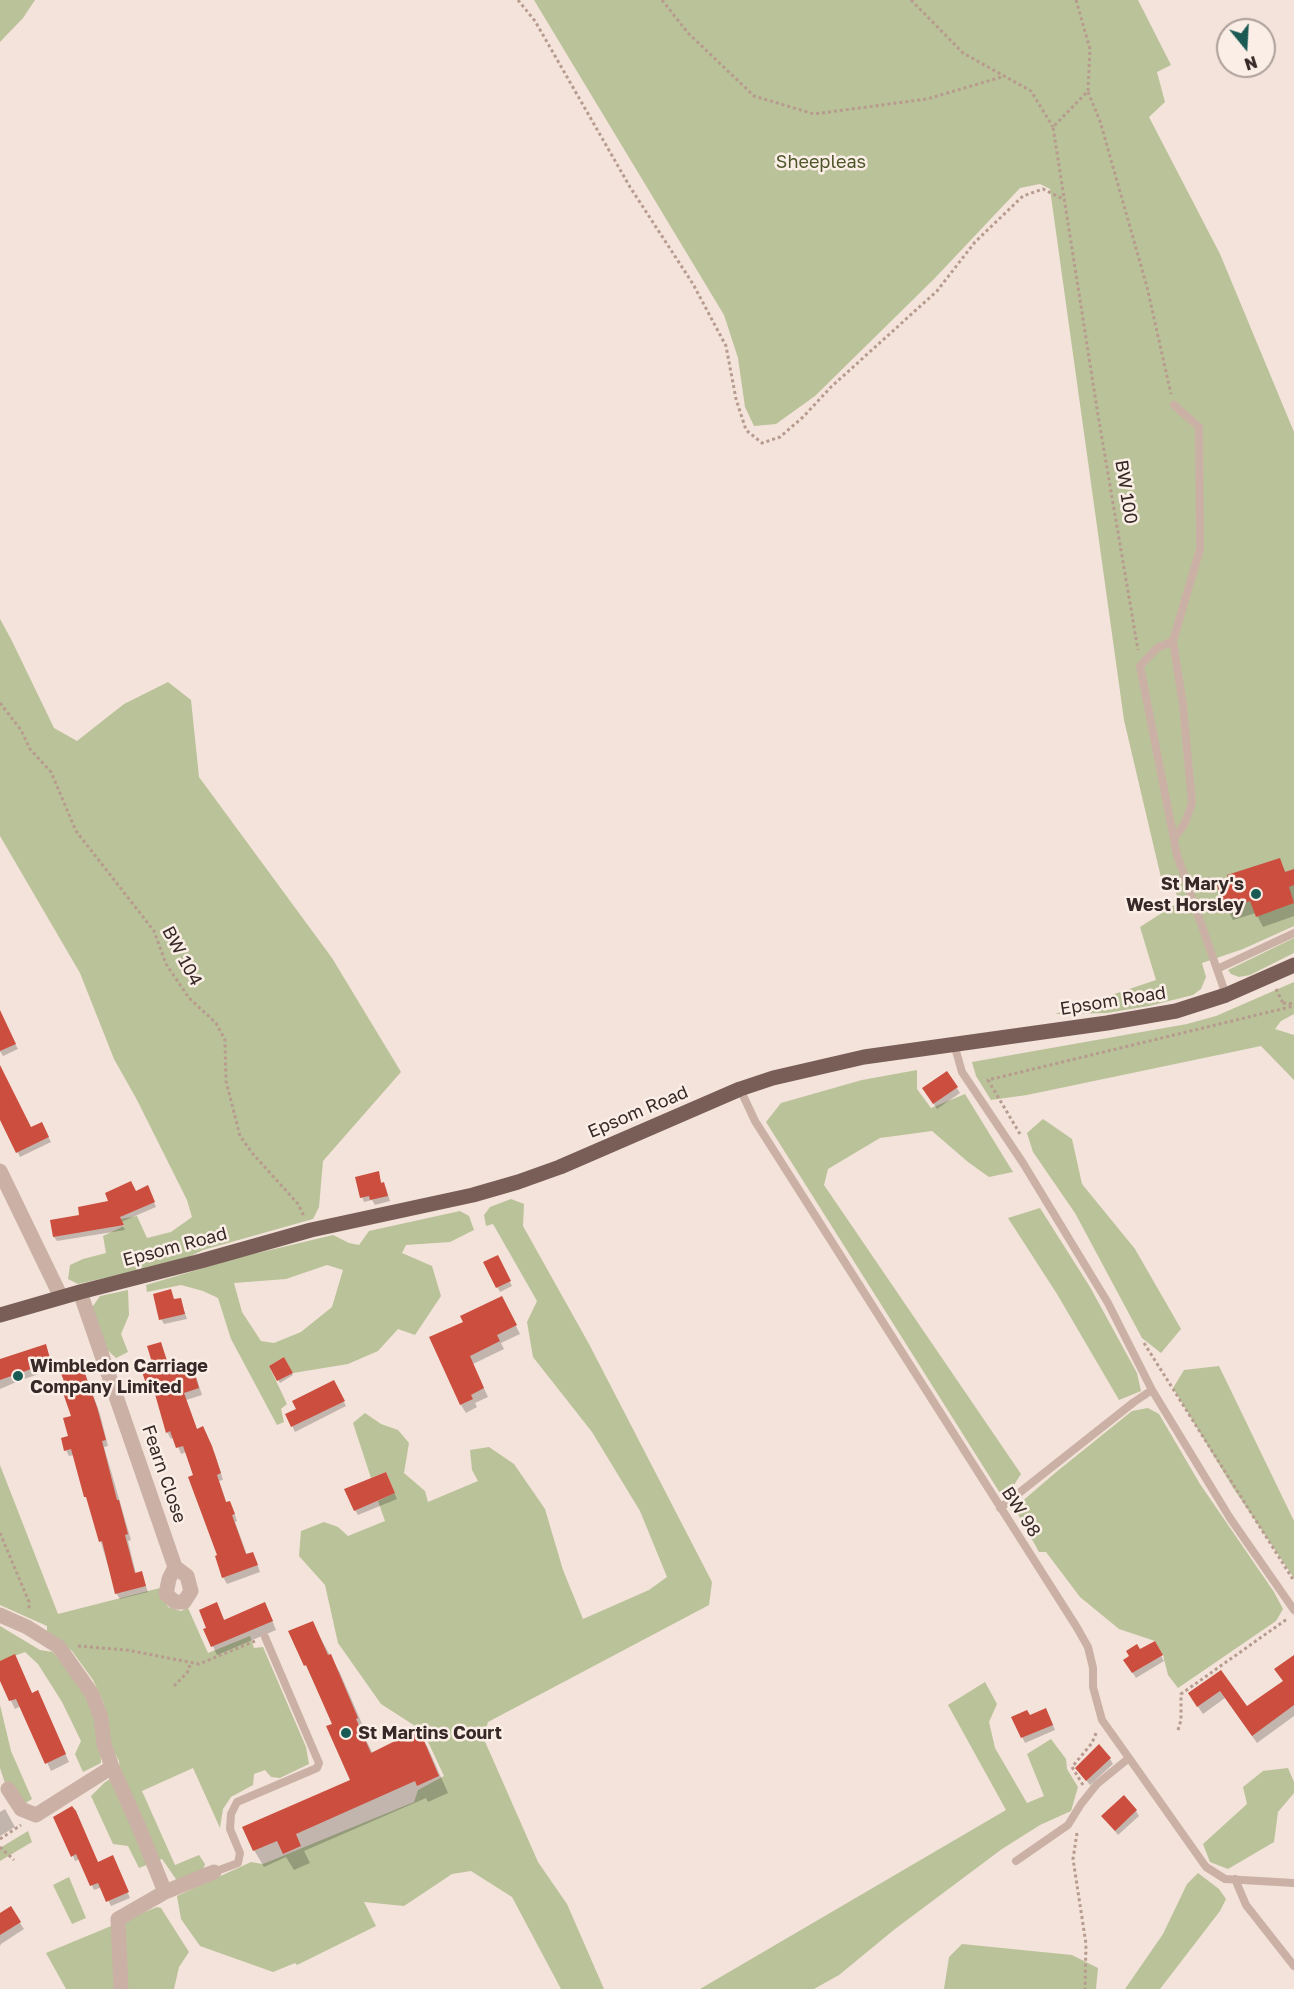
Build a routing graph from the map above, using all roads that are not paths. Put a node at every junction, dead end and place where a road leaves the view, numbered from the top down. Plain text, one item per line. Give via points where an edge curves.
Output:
1 (1174, 405) road end
2 (1173, 641) junction
3 (1174, 839) junction
4 (1294, 933) edge
5 (1294, 965) edge
6 (1217, 969) junction
7 (1226, 995) junction
8 (954, 1044) junction
9 (740, 1089) junction
10 (0, 1171) edge
11 (80, 1292) junction
12 (61, 1297) junction
13 (0, 1315) edge
14 (1152, 1390) junction
15 (1000, 1508) junction
16 (175, 1567) dead end
17 (1294, 1610) edge
18 (0, 1615) edge
19 (265, 1637) road end
20 (1129, 1758) junction
21 (112, 1767) junction
22 (9, 1789) dead end
23 (1016, 1861) dead end
24 (214, 1872) joint
25 (1235, 1879) junction
26 (1294, 1883) edge
27 (165, 1892) junction
28 (1294, 1966) edge
29 (121, 1989) edge

1 - 2 lane via 1199,427 1200,549
2 - 3 lane via 1192,803 1185,824
2 - 3 lane via 1157,648 1140,666
3 - 6 lane via 1176,855
4 - 6 lane
5 - 7 main road, Epsom Road
6 - 7 lane
7 - 8 main road, Epsom Road via 1176,1011
8 - 9 main road, Epsom Road via 814,1067
8 - 14 lane via 962,1072 1108,1303
9 - 11 main road, Epsom Road via 518,1182 311,1230
9 - 15 lane, BW 98 via 755,1121
10 - 12 street
11 - 12 main road, Epsom Road
11 - 16 street, Fearn Close
12 - 13 main road, Epsom Road
14 - 15 lane
14 - 17 lane via 1230,1518
15 - 20 lane, BW 98 via 1088,1647 1102,1720
18 - 21 street via 59,1647 92,1694
19 - 24 lane via 319,1763 317,1768 237,1802 230,1829 240,1853 238,1863
20 - 23 lane via 1096,1784 1068,1825
20 - 25 lane, BW 98 via 1206,1867 1225,1879
21 - 22 street via 36,1815 21,1809
21 - 27 street
24 - 27 street
25 - 26 lane, BW 98
25 - 28 lane via 1246,1905
27 - 29 street via 118,1918

